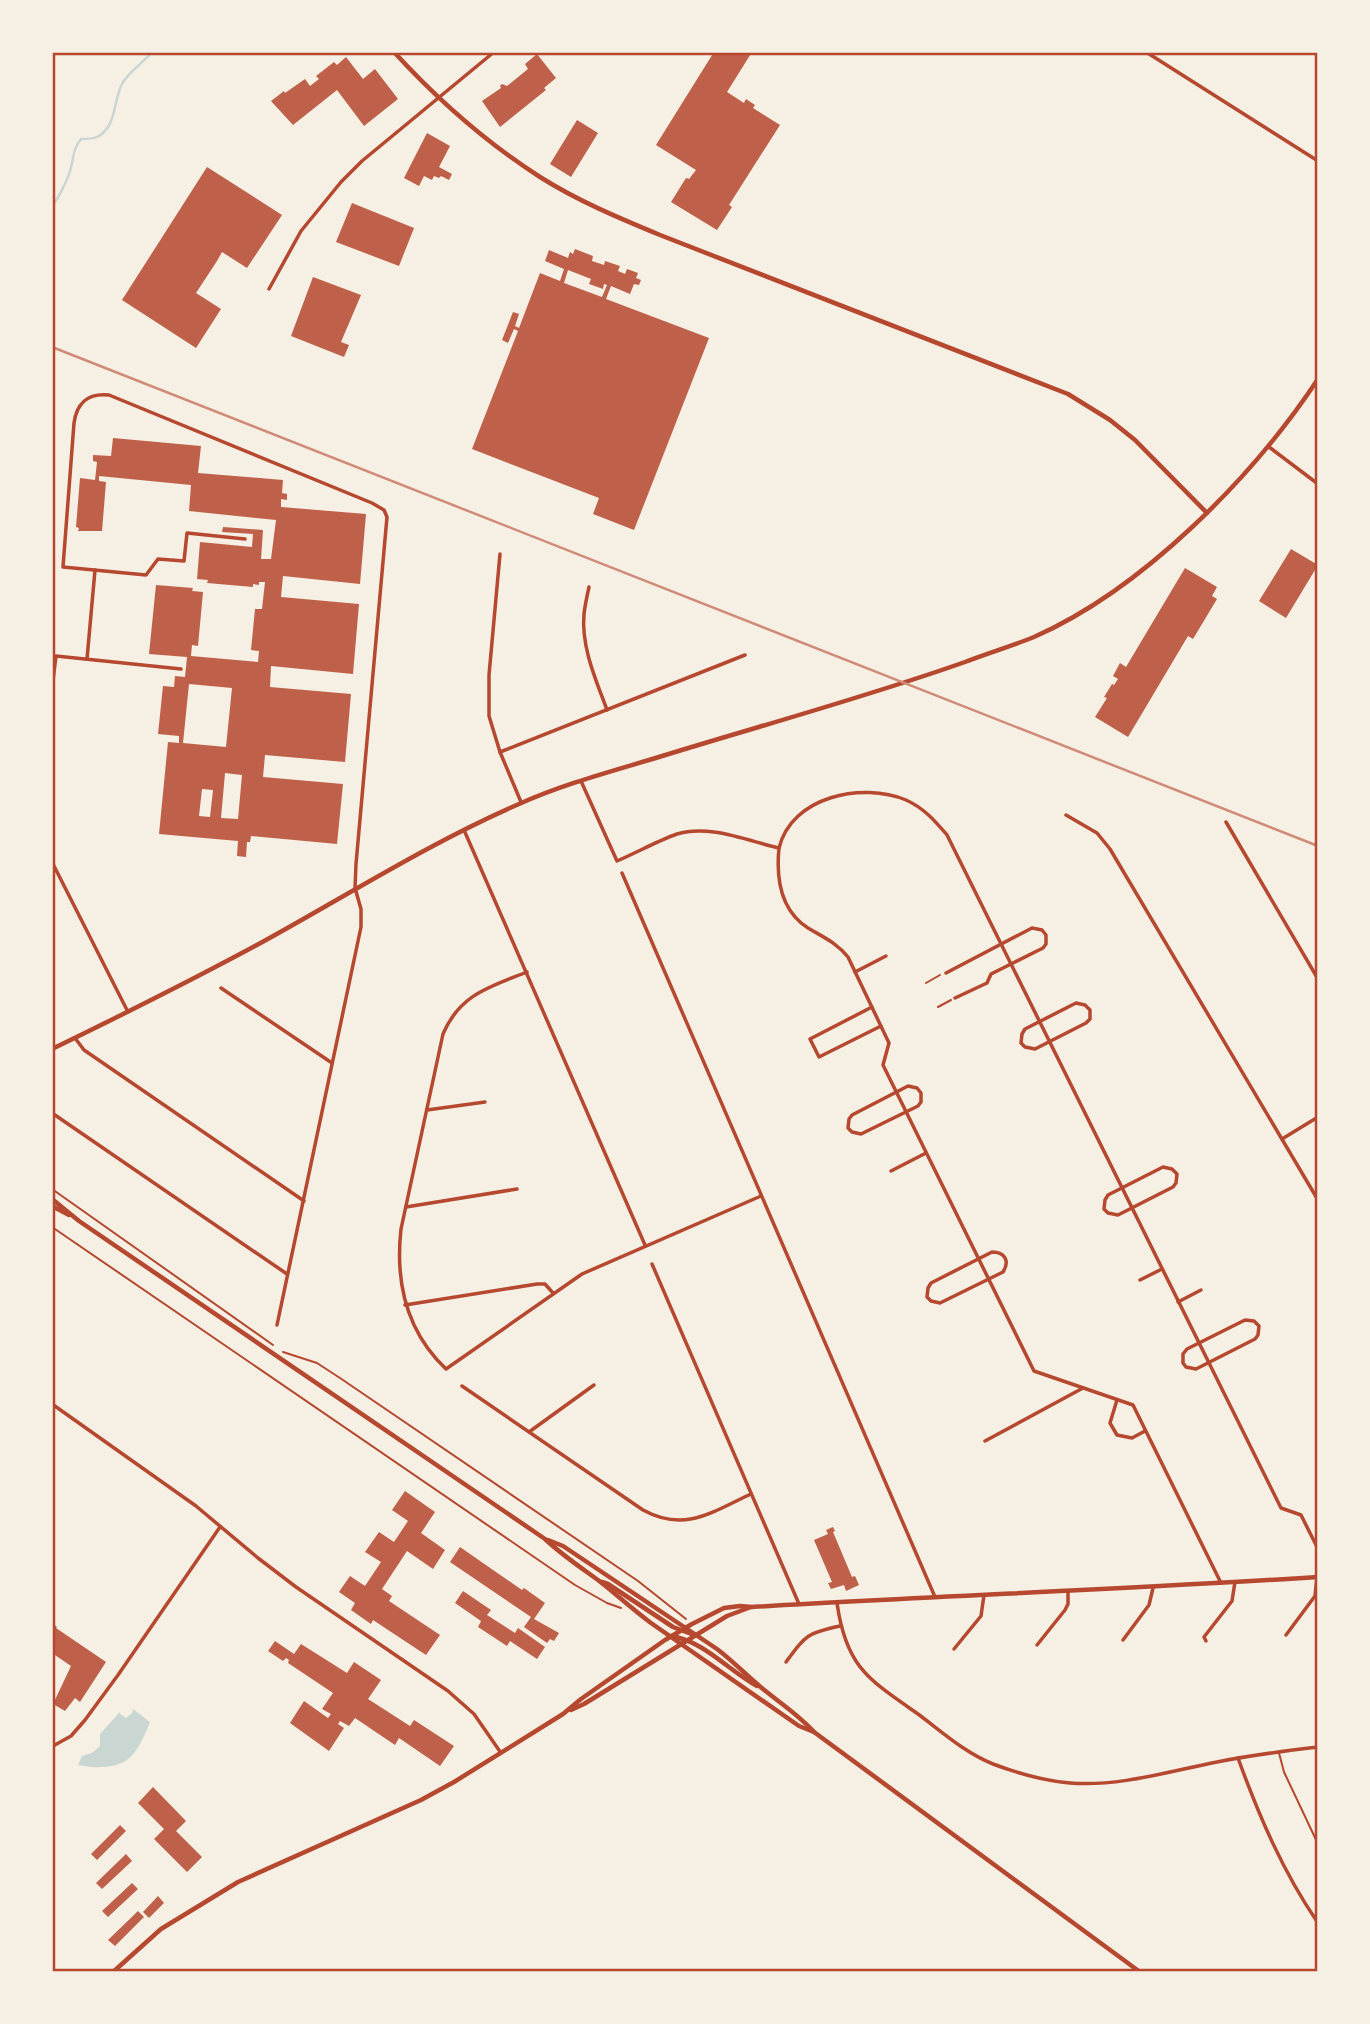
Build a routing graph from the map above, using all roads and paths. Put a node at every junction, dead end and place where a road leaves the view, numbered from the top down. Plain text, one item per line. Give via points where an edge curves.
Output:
1 (394, 52) edge
2 (494, 52) edge
3 (1146, 52) edge
4 (439, 97) junction
5 (1318, 161) edge
6 (269, 289) dead end
7 (1318, 379) edge
8 (1269, 447) junction
9 (1318, 484) edge
10 (1207, 513) junction
11 (245, 539) dead end
12 (500, 554) dead end
13 (95, 570) junction
14 (589, 587) dead end
15 (745, 655) dead end
16 (87, 660) junction
17 (181, 669) dead end
18 (52, 689) edge
19 (607, 710) junction
20 (500, 752) junction
21 (582, 781) junction
22 (521, 802) junction
23 (1066, 815) dead end
24 (1226, 822) dead end
25 (464, 830) junction
26 (779, 848) junction
27 (52, 862) edge
28 (622, 873) dead end
29 (355, 888) junction
30 (1002, 944) junction
31 (886, 956) dead end
32 (1011, 964) junction
33 (527, 972) junction
34 (855, 972) junction
35 (946, 973) joint
36 (1318, 979) edge
37 (926, 983) dead end
38 (221, 988) dead end
39 (955, 999) joint
40 (872, 1007) junction
41 (938, 1007) dead end
42 (128, 1012) junction
43 (1040, 1022) junction
44 (881, 1026) junction
45 (75, 1038) junction
46 (1049, 1041) junction
47 (52, 1049) edge
48 (332, 1063) junction
49 (896, 1092) junction
50 (485, 1102) dead end
51 (427, 1110) junction
52 (906, 1112) junction
53 (52, 1113) edge
54 (1318, 1116) edge
55 (1282, 1139) junction
56 (926, 1153) junction
57 (891, 1171) dead end
58 (1122, 1188) junction
59 (52, 1189) edge
60 (517, 1189) dead end
61 (761, 1196) junction
62 (52, 1199) edge
63 (1318, 1200) edge
64 (304, 1201) junction
65 (52, 1206) edge
66 (406, 1207) junction
67 (1131, 1208) junction
68 (79, 1221) junction
69 (52, 1227) edge
70 (645, 1246) junction
71 (978, 1259) junction
72 (652, 1264) dead end
73 (1162, 1269) junction
74 (287, 1274) junction
75 (988, 1279) junction
76 (1140, 1280) dead end
77 (1201, 1290) dead end
78 (553, 1293) junction
79 (1178, 1302) junction
80 (405, 1305) junction
81 (277, 1325) dead end
82 (1199, 1343) junction
83 (1208, 1362) junction
84 (594, 1385) dead end
85 (462, 1386) dead end
86 (1083, 1388) junction
87 (1117, 1400) junction
88 (52, 1404) edge
89 (1146, 1431) junction
90 (529, 1432) junction
91 (985, 1441) dead end
92 (751, 1494) junction
93 (219, 1527) junction
94 (545, 1539) junction
95 (1318, 1549) edge
96 (1317, 1577) edge
97 (598, 1580) junction
98 (1235, 1582) junction
99 (1222, 1583) junction
100 (1153, 1588) junction
101 (1068, 1591) junction
102 (984, 1595) junction
103 (935, 1597) junction
104 (837, 1603) junction
105 (799, 1604) junction
106 (752, 1607) junction
107 (629, 1613) dead end
108 (692, 1624) junction
109 (840, 1626) junction
110 (683, 1629) junction
111 (696, 1635) junction
112 (1286, 1635) dead end
113 (671, 1636) junction
114 (1123, 1640) dead end
115 (687, 1641) junction
116 (1206, 1641) dead end
117 (682, 1644) junction
118 (1037, 1645) dead end
119 (954, 1650) dead end
120 (786, 1662) dead end
121 (761, 1688) junction
122 (563, 1714) junction
123 (814, 1732) junction
124 (53, 1746) edge
125 (1318, 1746) edge
126 (1279, 1752) junction
127 (501, 1754) junction
128 (1238, 1758) junction
129 (1318, 1844) edge
130 (1318, 1923) edge
131 (113, 1972) edge
132 (1140, 1972) edge

1 - 4 street
2 - 4 street
3 - 5 street
4 - 6 street via 341,182 301,230
4 - 10 street via 517,161 609,214 1092,407 1135,440
7 - 8 street
8 - 9 street
8 - 10 street
10 - 21 street via 1098,602 1035,636 882,690
11 - 13 street via 187,533 184,561 158,559 146,575
12 - 20 street via 489,716
13 - 16 street
13 - 29 street via 63,567 76,411 97,394 109,395 384,510 386,531
14 - 19 street via 585,636 589,662
15 - 19 street
16 - 17 street
16 - 18 street via 56,656
19 - 20 street
20 - 22 street
21 - 22 street
21 - 26 street via 617,861 678,834 699,832
22 - 25 street
23 - 55 street via 1097,833 1110,849
24 - 36 street
25 - 29 street
25 - 33 street
26 - 30 street via 792,822 824,800 852,793 882,793 907,801 930,815 947,835
26 - 34 street via 777,870 790,911 840,947
27 - 42 street
28 - 61 street
29 - 42 street
29 - 48 street via 361,926
30 - 32 street
30 - 32 street via 1032,928 1046,935 1043,948
30 - 35 street
31 - 34 street
32 - 39 street
32 - 43 street
33 - 51 street via 474,994 455,1012 443,1034
33 - 70 street
34 - 40 street
35 - 37 path
38 - 48 street
39 - 41 path
40 - 44 street
40 - 44 street via 810,1039 819,1057
42 - 45 street
43 - 46 street
43 - 46 street via 1026,1029 1021,1043 1035,1049
43 - 46 street via 1076,1003 1090,1010 1086,1023
44 - 49 street via 890,1042 883,1066
45 - 47 street
45 - 64 street via 84,1050
46 - 58 street
48 - 64 street
49 - 52 street
49 - 52 street via 908,1086 921,1093 918,1106
49 - 52 street via 852,1115 848,1128 861,1134
50 - 51 street
51 - 66 street
52 - 56 street
53 - 74 street
54 - 55 street
55 - 63 street
56 - 57 street
56 - 71 street
58 - 67 street
58 - 67 street via 1108,1195 1104,1209 1118,1215
58 - 67 street via 1163,1167 1177,1174 1173,1187
59 - 108 path via 284,1353 317,1363 498,1485 638,1581
60 - 66 street
61 - 70 street
61 - 103 street
62 - 68 street
64 - 74 street
65 - 68 street
66 - 80 street via 398,1253
67 - 73 street
68 - 94 street
69 - 107 path via 575,1585
70 - 78 street via 582,1274
71 - 75 street
71 - 75 street via 992,1252 1006,1258 1003,1272
71 - 75 street via 931,1283 927,1297 940,1303
72 - 92 street
73 - 76 street
73 - 79 street
74 - 81 street
75 - 86 street via 1034,1371
77 - 79 street
78 - 80 street via 545,1284 537,1284
78 - 80 street via 446,1368 418,1335
79 - 82 street
82 - 83 street
82 - 83 street via 1183,1354 1183,1363 1196,1369
82 - 83 street via 1245,1320 1259,1326 1255,1339
83 - 95 street via 1281,1508 1301,1515
84 - 90 street
85 - 90 street
86 - 87 street
86 - 91 street
87 - 89 street via 1133,1405
87 - 89 street via 1110,1423 1117,1435 1132,1438
88 - 93 street
89 - 99 street
90 - 92 street via 656,1517 693,1519
92 - 105 street
93 - 124 street via 85,1720 71,1736
93 - 127 street via 296,1587 448,1691 474,1714
94 - 97 street
94 - 110 street via 564,1546
96 - 98 street
96 - 112 street via 1315,1596
97 - 110 street
97 - 113 street
98 - 99 street
98 - 116 street via 1232,1601 1204,1637
99 - 100 street
100 - 101 street
100 - 114 street via 1149,1605
101 - 102 street
101 - 118 street via 1068,1604
102 - 103 street
102 - 119 street via 981,1616
103 - 104 street
104 - 105 street
104 - 109 street
105 - 106 street
106 - 108 street via 724,1608
106 - 111 street
108 - 110 street
109 - 120 street via 804,1637
109 - 128 street via 852,1657 885,1690 968,1750 1012,1771 1091,1783
110 - 111 street
110 - 113 street
111 - 115 street
111 - 121 street via 736,1663
113 - 115 street
113 - 117 street
113 - 122 street
115 - 117 street
115 - 121 street
117 - 122 street
117 - 123 street
121 - 123 street
122 - 127 street
123 - 132 street
125 - 126 street
126 - 128 street
126 - 129 lane
127 - 131 street via 421,1800 238,1882 161,1929
128 - 130 street via 1292,1883

